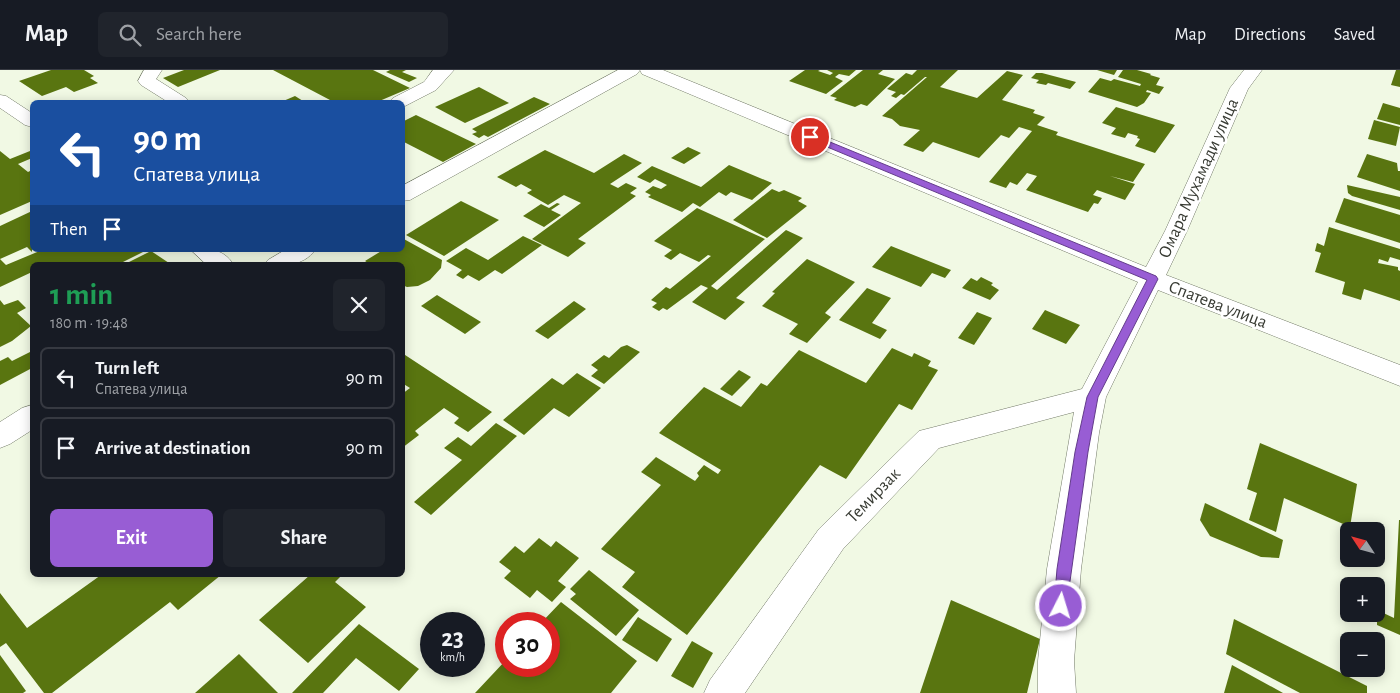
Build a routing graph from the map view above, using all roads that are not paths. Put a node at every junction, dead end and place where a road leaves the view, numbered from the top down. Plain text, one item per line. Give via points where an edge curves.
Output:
1 (153, 70) edge
2 (446, 70) edge
3 (631, 70) edge
4 (648, 70) edge
5 (1253, 70) edge
6 (0, 100) edge
7 (177, 100) edge
8 (403, 100) edge
9 (30, 120) edge
10 (405, 193) edge
11 (206, 252) edge
12 (299, 252) edge
13 (218, 262) edge
14 (281, 262) edge
15 (1153, 279) junction
16 (1400, 376) edge
17 (1092, 397) junction
18 (30, 417) edge
19 (0, 436) edge
20 (723, 693) edge
21 (1057, 693) edge

1 - 7 street via 147,81
2 - 8 street via 430,86
3 - 10 street
4 - 15 street, Спатева улица
5 - 15 street, Омара Мухамади улица via 1239,88
6 - 9 street
11 - 13 street
12 - 14 street
15 - 16 street, Спатева улица
15 - 17 street, Омара Мухамади улица
17 - 20 street, Темирзак via 929,439 831,539
17 - 21 street, Омара Мухамади улица via 1064,569 1056,661
18 - 19 street

